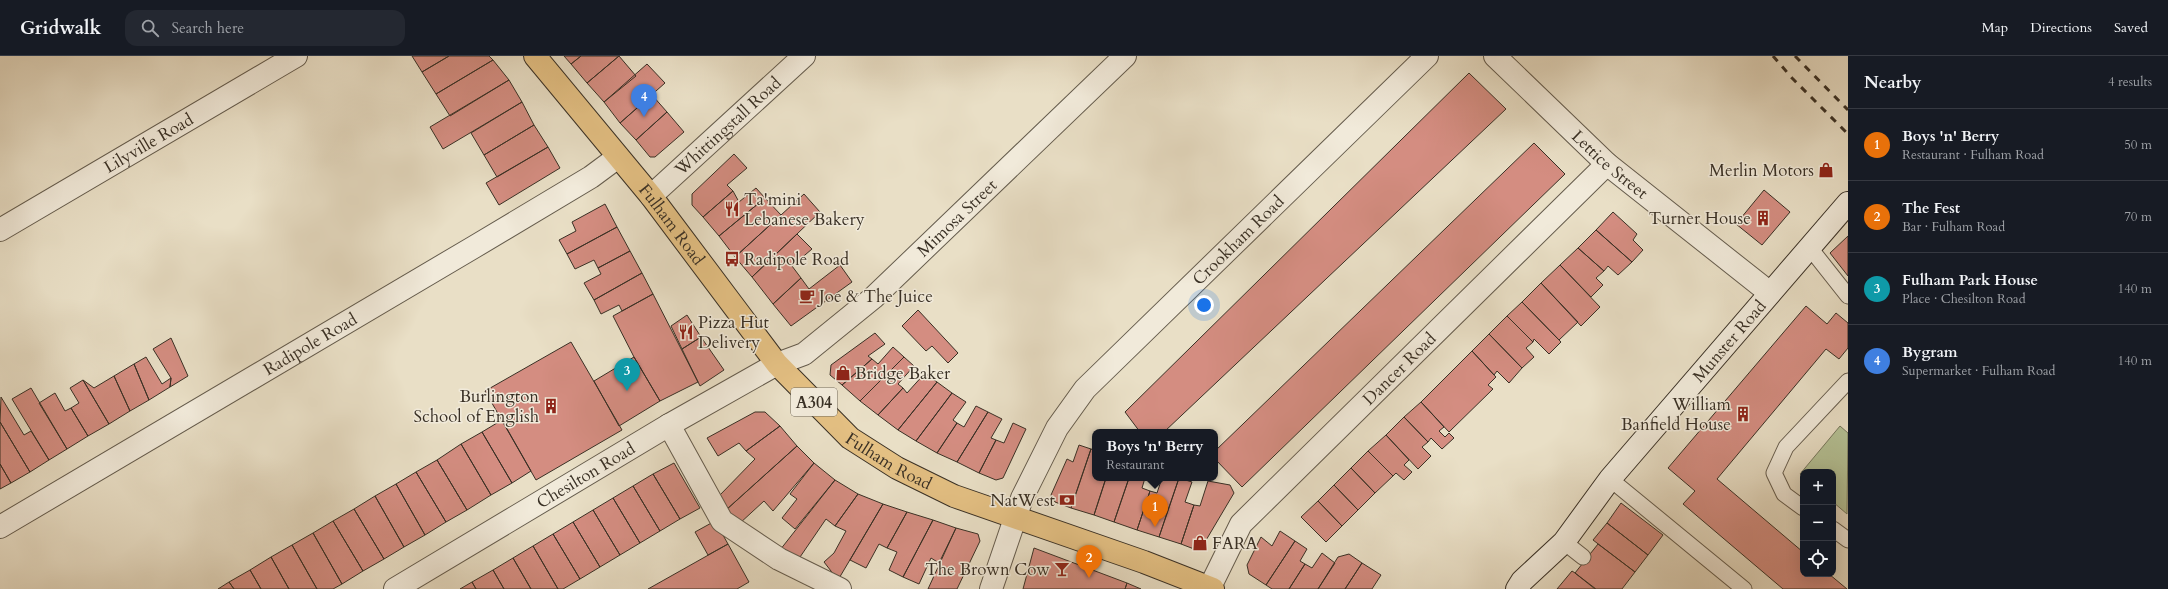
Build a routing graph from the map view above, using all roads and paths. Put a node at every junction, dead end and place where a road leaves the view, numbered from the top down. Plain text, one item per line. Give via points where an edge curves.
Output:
1 (296, 56) edge
2 (534, 56) edge
3 (804, 56) edge
4 (1125, 56) edge
5 (1427, 56) edge
6 (1495, 56) edge
7 (618, 157) junction
8 (1607, 164) junction
9 (651, 196) junction
10 (1848, 203) edge
11 (0, 230) edge
12 (1810, 248) junction
13 (1770, 293) junction
14 (1848, 296) edge
15 (777, 364) junction
16 (1848, 381) edge
17 (669, 425) junction
18 (1610, 479) junction
19 (1800, 506) edge
20 (1016, 518) junction
21 (0, 527) edge
22 (1836, 531) edge
23 (1848, 540) edge
24 (1564, 542) junction
25 (1583, 557) dead end
26 (1212, 588) edge
27 (395, 589) edge
28 (840, 589) edge
29 (991, 589) edge
30 (1516, 589) edge
31 (1744, 589) edge

1 - 11 street, Lilyville Road
2 - 7 main road, Fulham Road / A304
3 - 9 street, Whittingstall Road
4 - 15 street, Mimosa Street via 873,298 804,354
5 - 20 street, Crookham Road via 1085,389 1058,428 1022,498
6 - 8 street, Lettice Street
7 - 9 main road, Fulham Road / A304
7 - 21 street, Radipole Road via 591,177
8 - 13 street, Lettice Street
8 - 26 street, Dancer Road via 1241,524
9 - 15 main road, Fulham Road / A304
10 - 12 street, Munster Road
12 - 13 street, Munster Road
12 - 14 lane
13 - 18 street, Munster Road
15 - 17 street, Chesilton Road
15 - 20 main road, Fulham Road / A304 via 850,438 897,468 954,496
16 - 19 lane via 1786,447 1774,473 1784,494
17 - 27 street, Chesilton Road
17 - 28 street via 722,521 779,559
18 - 24 street, Munster Road
18 - 31 lane
20 - 26 main road, Fulham Road / A304
20 - 29 street, Crookham Road
22 - 23 lane
24 - 25 lane
24 - 30 street, Munster Road

